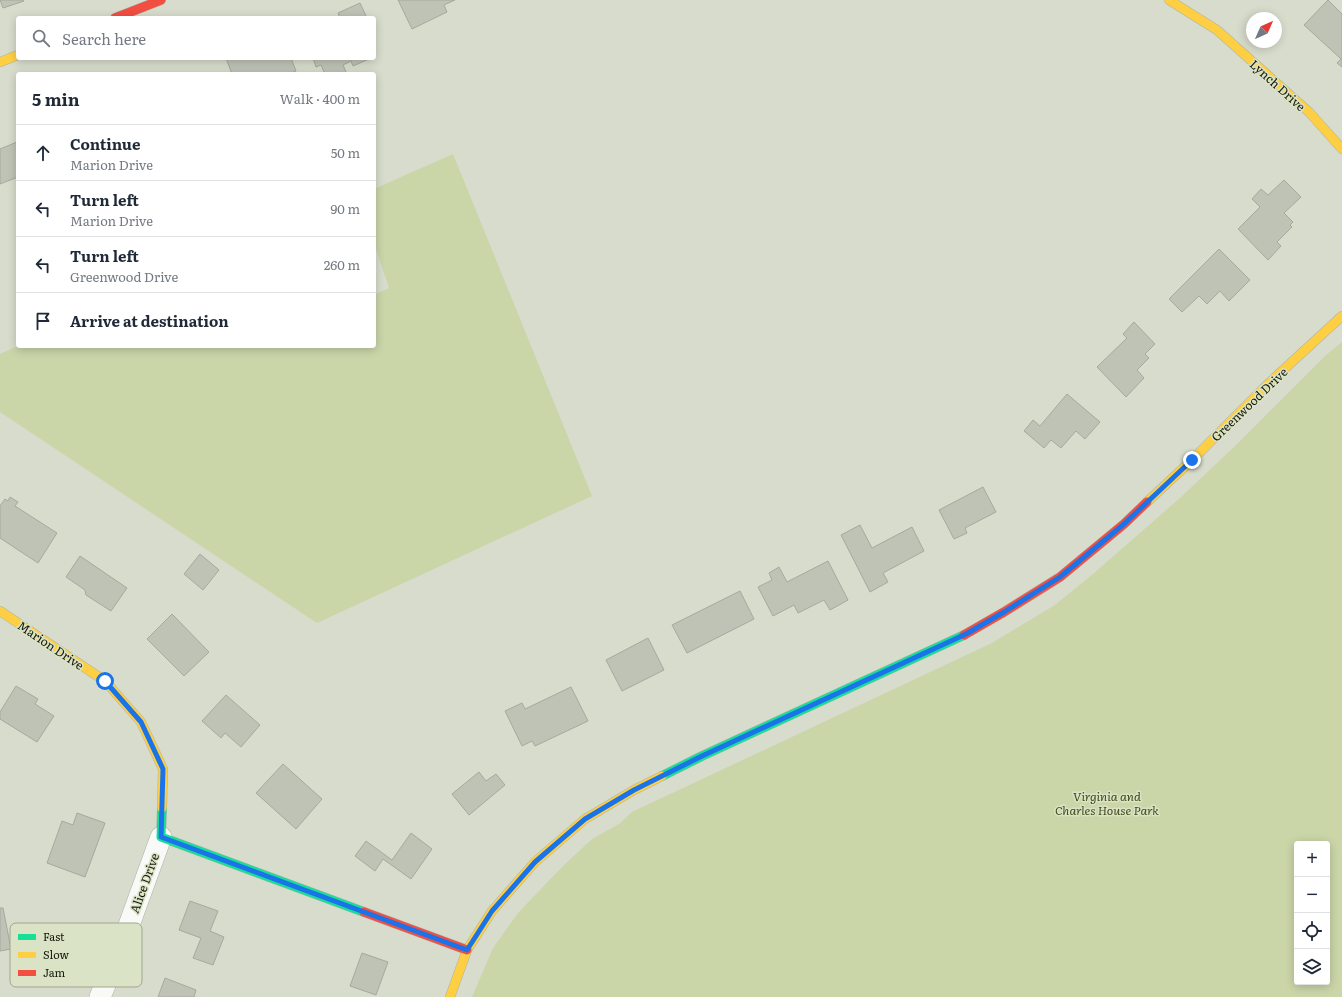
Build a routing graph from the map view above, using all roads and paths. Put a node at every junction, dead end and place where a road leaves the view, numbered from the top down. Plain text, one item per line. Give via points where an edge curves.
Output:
1 (161, 0) edge
2 (1169, 0) edge
3 (120, 16) edge
4 (16, 56) edge
5 (0, 62) edge
6 (1342, 149) edge
7 (1342, 316) edge
8 (0, 611) edge
9 (161, 837) junction
10 (130, 923) edge
11 (467, 950) junction
12 (104, 987) edge
13 (100, 997) edge
14 (450, 997) edge

1 - 3 street
2 - 6 street, Lynch Drive via 1217,30 1309,112
4 - 5 street
7 - 11 street, Greenwood Drive via 1124,524 1060,577 966,634 702,756 634,790 585,819 535,862 492,911
8 - 9 street, Marion Drive via 105,681 141,722 163,769
9 - 10 street, Alice Drive
9 - 11 street
11 - 14 street, Greenwood Drive
12 - 13 street, Alice Drive

